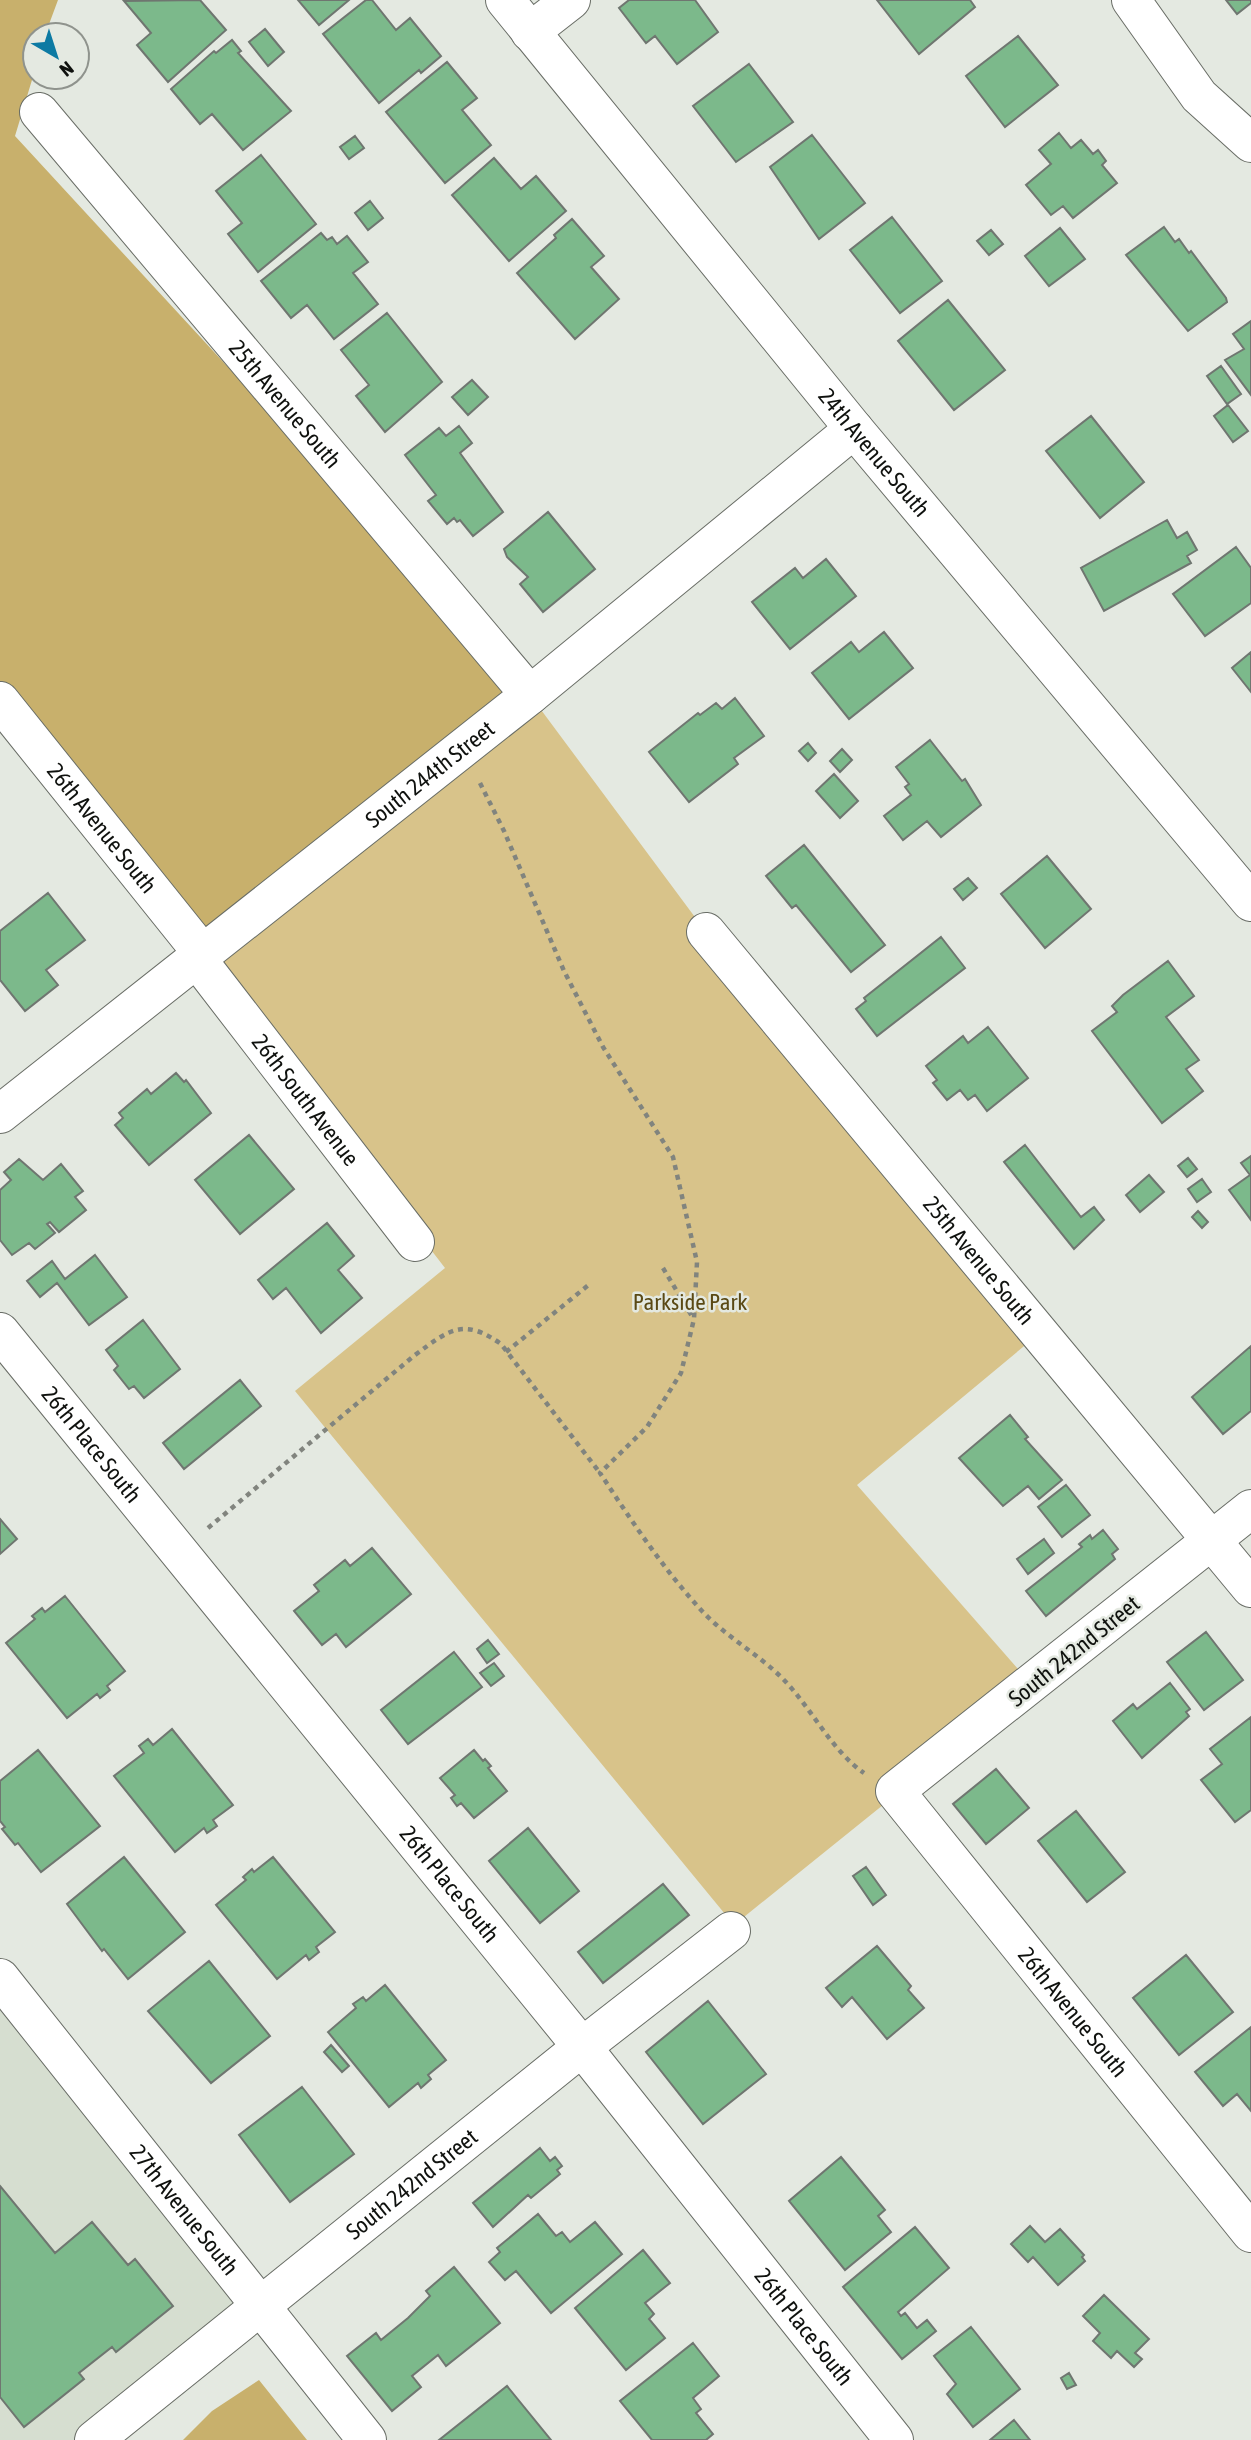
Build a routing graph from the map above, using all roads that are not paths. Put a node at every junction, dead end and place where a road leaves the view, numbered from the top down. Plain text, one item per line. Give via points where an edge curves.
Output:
1 (505, 0) edge
2 (571, 0) edge
3 (1131, 0) edge
4 (530, 32) junction
5 (39, 112) dead end
6 (1251, 144) edge
7 (854, 429) junction
8 (530, 695) junction
9 (0, 701) edge
10 (1251, 902) edge
11 (706, 932) dead end
12 (200, 957) junction
13 (0, 1114) edge
14 (415, 1242) dead end
15 (0, 1332) edge
16 (1251, 1509) edge
17 (1212, 1540) junction
18 (1251, 1588) edge
19 (895, 1791) joint
20 (731, 1931) dead end
21 (0, 1978) edge
22 (582, 2047) junction
23 (1251, 2233) edge
24 (262, 2305) junction
25 (94, 2440) edge
26 (367, 2440) edge
27 (894, 2440) edge

1 - 4 street, 24th Avenue South
2 - 4 street
3 - 6 street via 1199,96
4 - 7 street, 24th Avenue South
5 - 8 street, 25th Avenue South
7 - 8 street, South 244th Street
7 - 10 street, 24th Avenue South
8 - 12 street, South 244th Street
9 - 12 street, 26th Avenue South
11 - 17 street, 25th Avenue South
12 - 13 street, South 244th Street
12 - 14 street, 26th South Avenue
15 - 22 street, 26th Place South
16 - 17 street, South 242nd Street
17 - 18 street, 25th Avenue South
17 - 19 street, South 242nd Street
19 - 23 street, 26th Avenue South
20 - 22 street, South 242nd Street
21 - 24 street, 27th Avenue South
22 - 24 street, South 242nd Street
22 - 27 street, 26th Place South
24 - 25 street, South 242nd Street
24 - 26 street, 27th Avenue South

